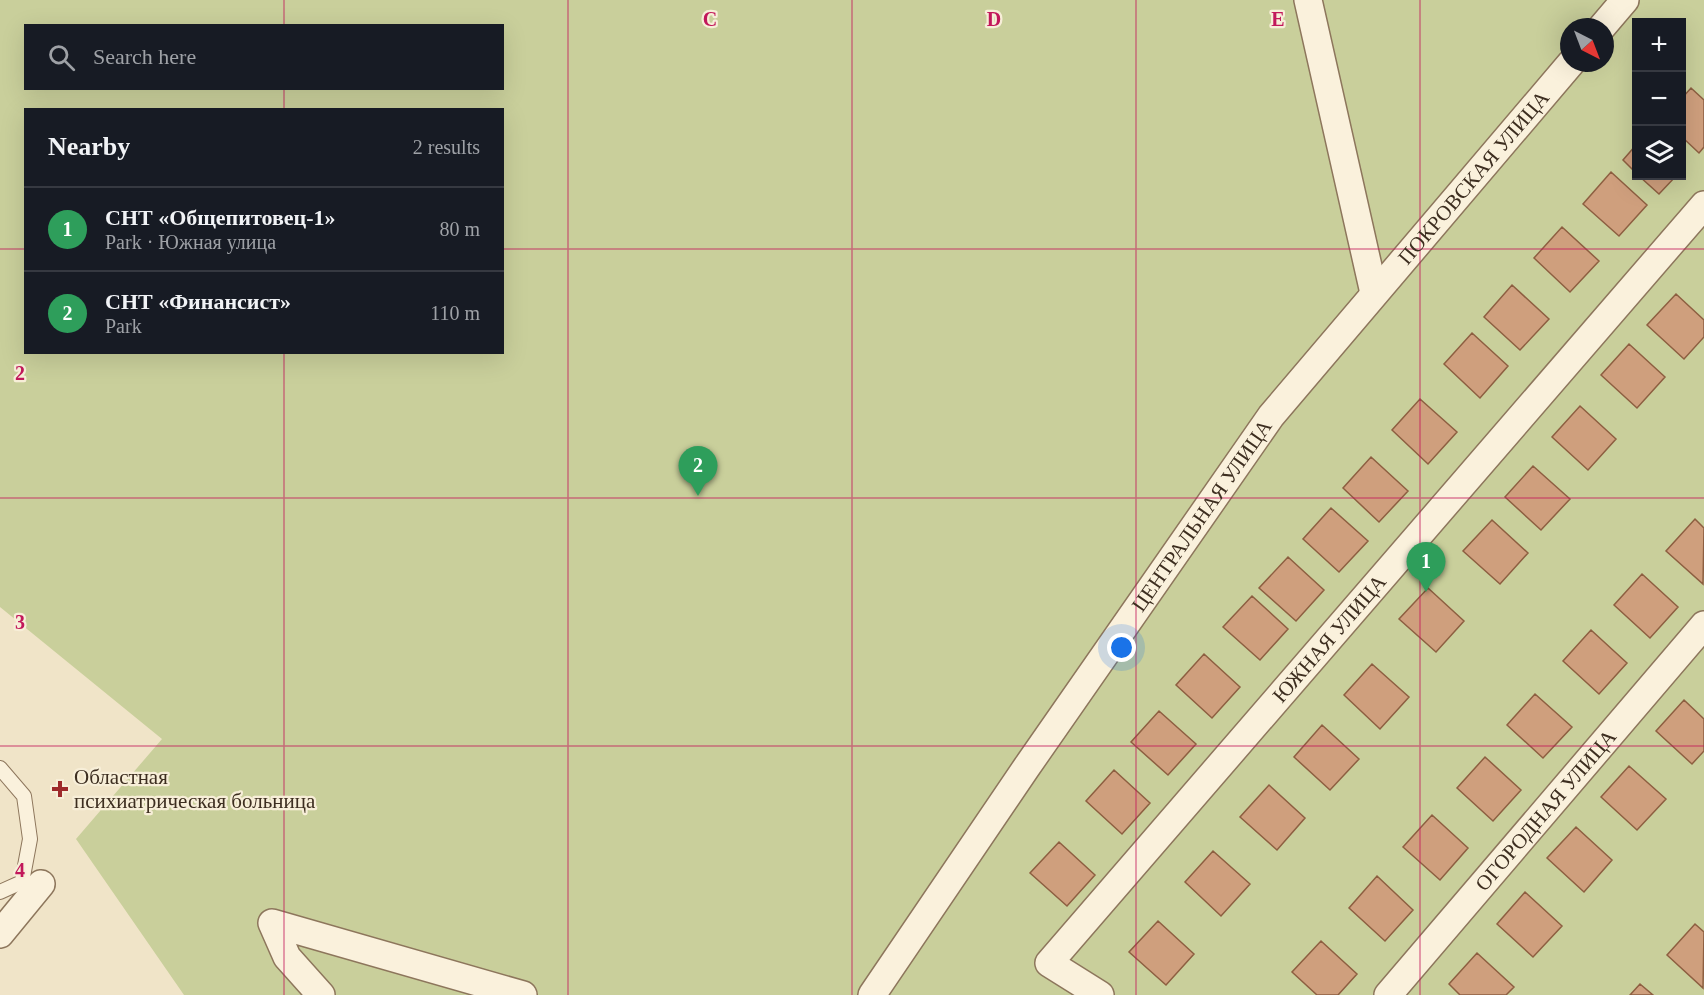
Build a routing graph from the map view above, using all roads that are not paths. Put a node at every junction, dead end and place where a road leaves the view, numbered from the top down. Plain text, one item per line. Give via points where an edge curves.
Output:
1 (1308, 0) edge
2 (1625, 0) edge
3 (1610, 18) edge
4 (1563, 72) edge
5 (1704, 205) edge
6 (1374, 293) junction
7 (1704, 626) edge
8 (0, 768) edge
9 (32, 883) junction
10 (0, 892) edge
11 (0, 934) edge
12 (321, 995) edge
13 (524, 995) edge
14 (872, 995) edge
15 (1100, 995) edge
16 (1388, 995) edge

1 - 6 street
2 - 3 street
4 - 6 street, ПОКРОВСКАЯ УЛИЦА
5 - 15 street, ЮЖНАЯ УЛИЦА via 1049,963
6 - 14 street, ЦЕНТРАЛЬНАЯ УЛИЦА via 1271,416
7 - 16 street, ОГОРОДНАЯ УЛИЦА
8 - 9 lane via 24,796
9 - 10 lane
9 - 11 street
12 - 13 street via 287,957 272,923

